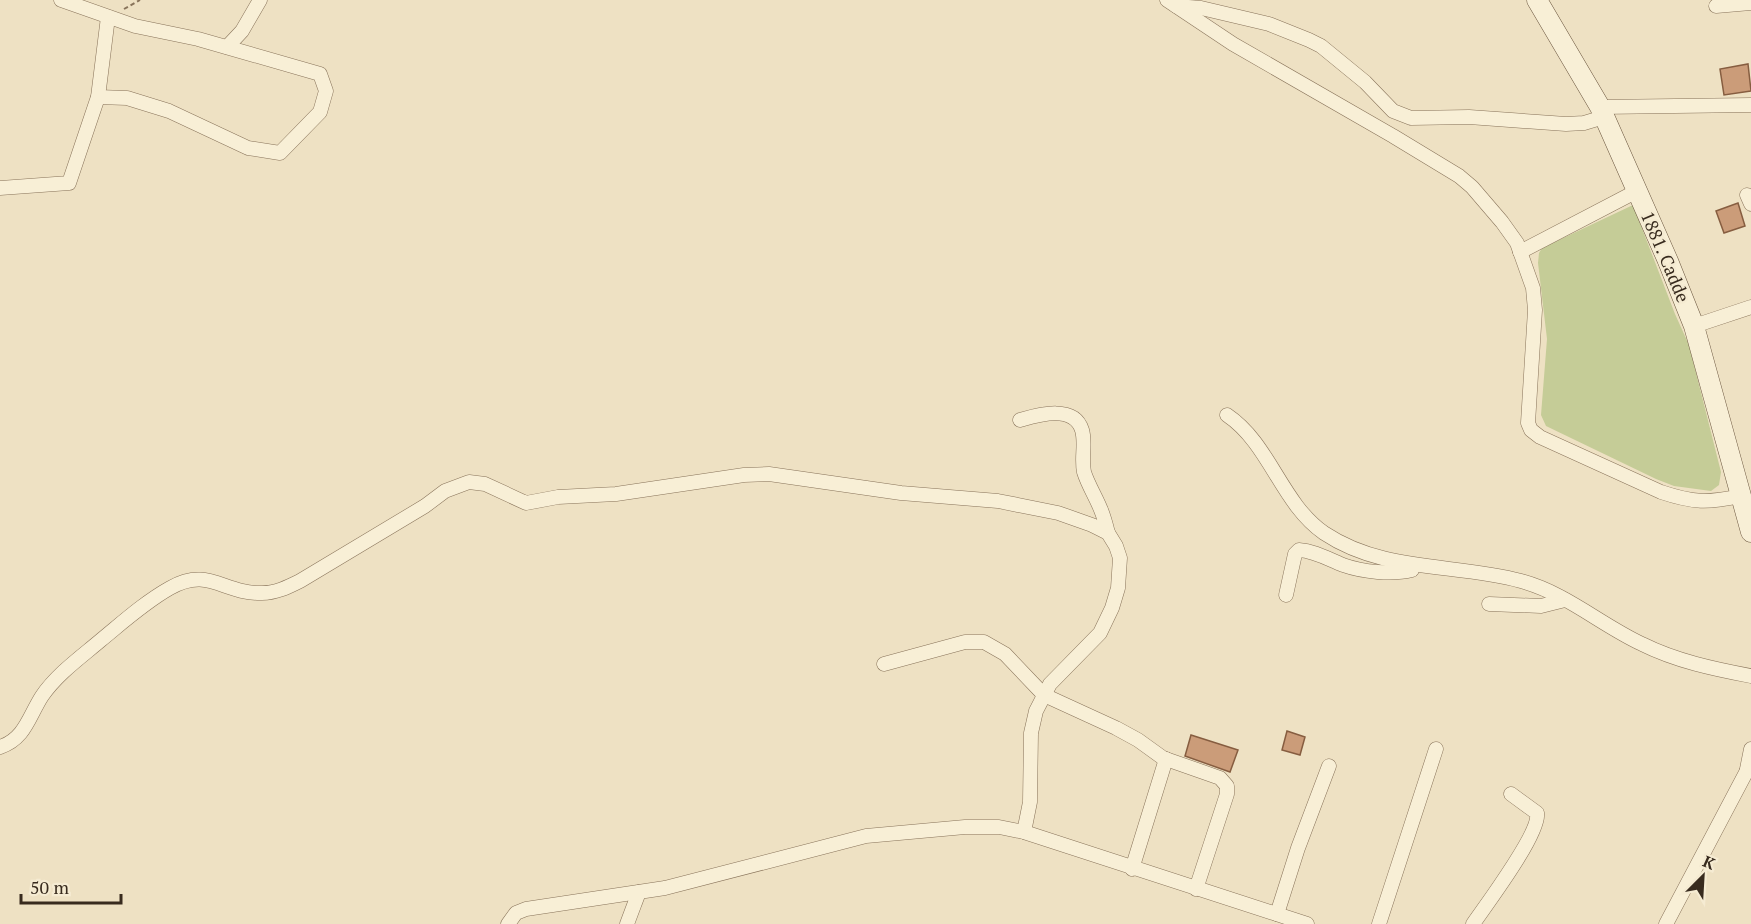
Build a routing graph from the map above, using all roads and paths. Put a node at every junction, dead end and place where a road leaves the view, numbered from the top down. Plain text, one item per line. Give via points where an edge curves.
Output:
1 (61, 0) edge
2 (260, 0) edge
3 (1537, 0) edge
4 (1172, 3) edge
5 (1751, 3) edge
6 (1716, 6) dead end
7 (108, 17) junction
8 (227, 47) junction
9 (98, 97) junction
10 (1751, 105) edge
11 (1602, 112) junction
12 (1403, 116) junction
13 (1393, 136) junction
14 (0, 188) edge
15 (1638, 191) junction
16 (1520, 252) junction
17 (1751, 307) edge
18 (1694, 326) junction
19 (1227, 415) dead end
20 (1020, 420) dead end
21 (1741, 496) junction
22 (1751, 532) edge
23 (1108, 533) junction
24 (1420, 566) junction
25 (1286, 595) dead end
26 (1565, 600) junction
27 (1489, 604) dead end
28 (884, 664) dead end
29 (1751, 676) edge
30 (1044, 695) junction
31 (0, 747) edge
32 (1436, 749) dead end
33 (1751, 749) edge
34 (1166, 759) junction
35 (1329, 766) dead end
36 (1749, 766) edge
37 (1510, 794) dead end
38 (1024, 832) junction
39 (1132, 869) junction
40 (1196, 889) junction
41 (639, 892) junction
42 (1277, 914) junction
43 (508, 924) edge
44 (627, 924) edge
45 (1307, 924) edge
46 (1379, 924) edge
47 (1473, 924) edge
48 (1666, 924) edge

1 - 7 street
2 - 8 street via 242,31
3 - 11 street, 1881. Cadde
4 - 12 street via 1269,24 1309,39
4 - 13 street via 1233,44
5 - 6 street
7 - 8 street
7 - 9 street
8 - 9 street via 320,74 326,91 320,112 280,153 248,148 170,111 127,98
9 - 14 street via 69,183
10 - 11 street
11 - 12 street via 1584,123 1566,124
11 - 15 street, 1881. Cadde
12 - 13 street
13 - 16 street via 1472,187 1502,222
15 - 16 street
15 - 18 street, 1881. Cadde
16 - 21 street via 1533,288 1535,310 1528,423 1531,430 1681,499 1711,502
17 - 18 street
18 - 21 street, 1881. Cadde
19 - 24 street via 1249,432 1296,505 1321,530 1367,555
20 - 23 street via 1055,413 1079,423 1085,475
21 - 22 street, 1881. Cadde
23 - 30 street via 1120,558 1112,608 1100,633
23 - 31 street via 1058,513 1008,503 769,474 526,502 485,484 469,482 445,491 278,591 251,593 199,578 167,589 64,671 42,696 18,737
24 - 25 street via 1399,572 1364,570 1299,550 1294,554
24 - 26 street via 1522,581
26 - 27 street via 1540,606
26 - 29 street via 1641,644 1704,666
28 - 30 street via 966,642 984,642 1005,654
30 - 34 street via 1116,728
30 - 38 street via 1031,733 1030,802
32 - 46 street
33 - 36 street
34 - 39 street
34 - 40 street via 1220,778 1227,786
35 - 42 street
36 - 48 street
37 - 47 street via 1538,813 1538,823
38 - 39 street
38 - 41 street via 965,827 866,836
39 - 40 street
40 - 42 street
41 - 43 street via 526,909 516,913
41 - 44 street
42 - 45 street

